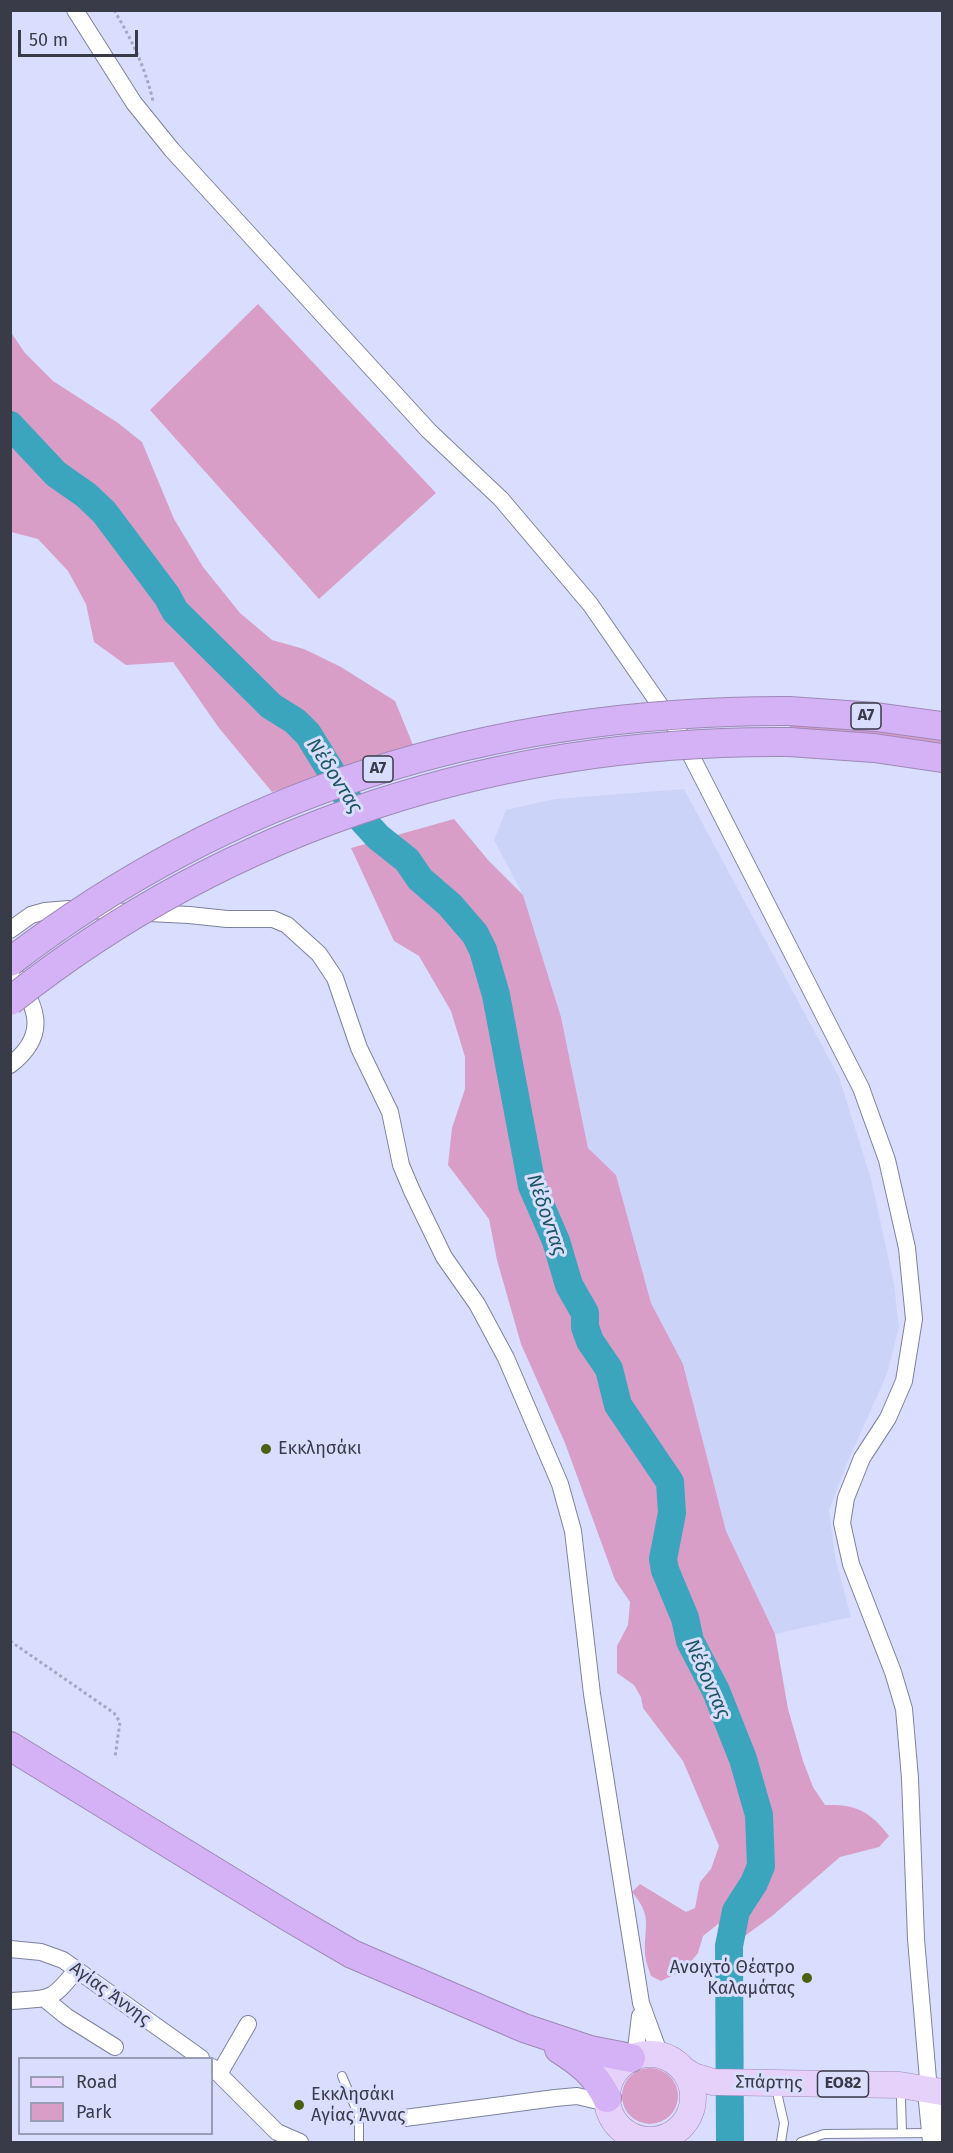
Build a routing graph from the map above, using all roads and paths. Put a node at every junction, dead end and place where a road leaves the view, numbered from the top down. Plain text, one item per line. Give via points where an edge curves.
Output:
1 (75, 10) edge
2 (114, 10) edge
3 (156, 111) dead end
4 (942, 726) edge
5 (942, 758) edge
6 (10, 930) edge
7 (10, 962) edge
8 (10, 968) edge
9 (10, 1001) edge
10 (10, 1065) edge
11 (10, 1641) edge
12 (10, 1731) edge
13 (10, 1746) edge
14 (115, 1757) dead end
15 (114, 1811) junction
16 (10, 1949) edge
17 (77, 1969) junction
18 (45, 2000) junction
19 (10, 2001) edge
20 (641, 2003) junction
21 (248, 2024) dead end
22 (524, 2028) junction
23 (116, 2047) dead end
24 (200, 2057) edge
25 (642, 2057) junction
26 (215, 2070) edge
27 (342, 2076) dead end
28 (763, 2092) junction
29 (936, 2092) edge
30 (901, 2098) junction
31 (607, 2100) junction
32 (696, 2109) edge
33 (405, 2118) dead end
34 (902, 2133) junction
35 (631, 2138) edge
36 (933, 2138) edge
37 (300, 2142) edge
38 (359, 2142) edge
39 (781, 2142) edge
40 (801, 2142) edge

1 - 29 street via 134,103 172,150 429,430 501,499 590,604 680,734 861,1088 890,1171 907,1248 914,1319 904,1381 888,1419 862,1458 846,1498 842,1522 851,1564 904,1709 916,1939
2 - 3 path via 145,69
4 - 7 highway, Α7, bridge via 789,711 687,712 576,724 478,742 379,769 286,802 196,846 94,904
5 - 9 highway, Α7, bridge via 789,742 692,743 579,755 485,772 390,798 299,831 211,873 113,929
6 - 20 street via 45,910 273,919 287,925 319,954 335,978 359,1048 390,1112 401,1165 412,1191 444,1257 477,1304 506,1358 560,1484 573,1531 592,1694
8 - 10 street via 33,1002 36,1023 31,1043
11 - 14 path via 114,1713 120,1722
12 - 15 highway
13 - 15 highway
15 - 22 highway via 328,1941
16 - 17 street, Αγίας Άννης via 47,1953
17 - 18 street via 57,1994
17 - 24 street, Αγίας Άννης
18 - 19 street
18 - 23 street
20 - 25 street
20 - 25 street
21 - 26 street
22 - 25 highway via 590,2050
22 - 31 highway via 583,2064 596,2078
25 - 31 main road via 614,2074
25 - 32 main road via 674,2061 684,2070
26 - 37 street via 277,2132
27 - 38 lane via 359,2116
28 - 29 main road, Σπάρτης / ΕΟ82 via 900,2085
28 - 30 main road, Σπάρτης / ΕΟ82
28 - 32 main road, Σπάρτης / ΕΟ82
28 - 39 lane via 784,2123
29 - 30 main road, Σπάρτης / ΕΟ82
29 - 36 street
30 - 34 lane
31 - 33 street via 577,2096
31 - 35 main road via 613,2120
32 - 35 main road via 672,2134 662,2138
34 - 36 lane
34 - 40 lane via 824,2134

